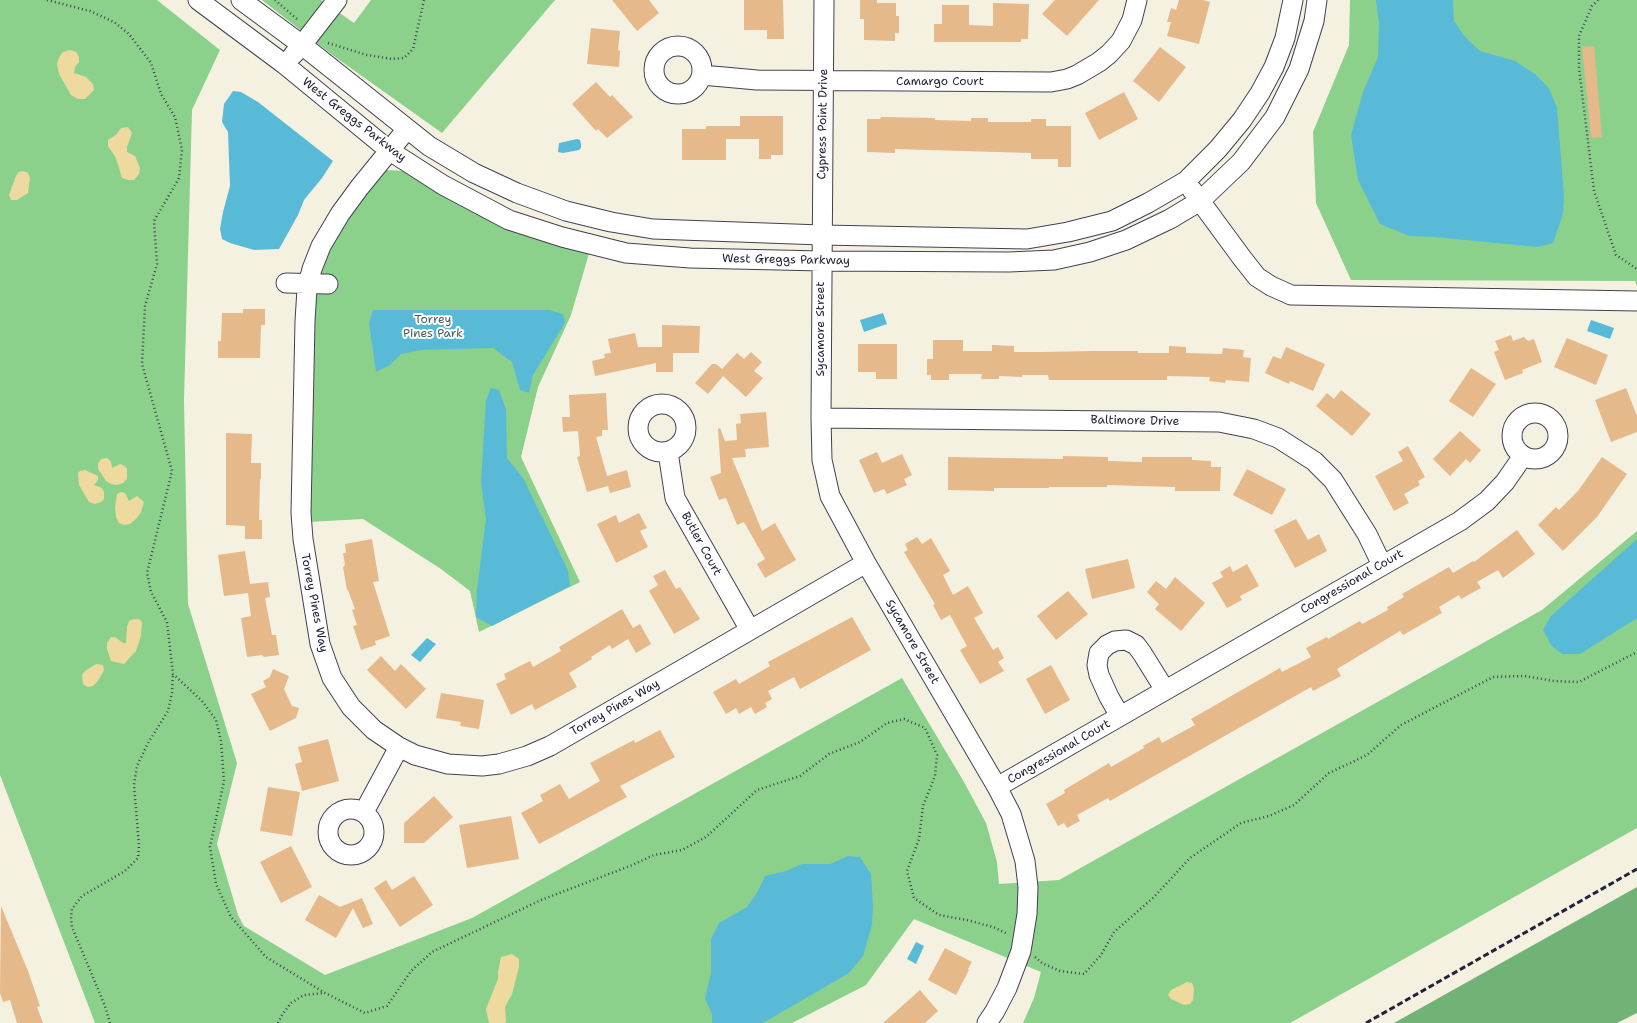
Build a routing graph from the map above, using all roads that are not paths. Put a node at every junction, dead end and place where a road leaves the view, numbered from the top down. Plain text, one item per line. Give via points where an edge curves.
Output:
1 (198, 0) edge
2 (241, 0) edge
3 (337, 0) edge
4 (824, 0) edge
5 (1137, 0) edge
6 (1293, 0) edge
7 (1317, 0) edge
8 (302, 45) junction
9 (284, 64) junction
10 (702, 75) dead end
11 (824, 81) junction
12 (407, 129) junction
13 (390, 151) junction
14 (1186, 181) junction
15 (1200, 200) junction
16 (822, 248) junction
17 (286, 283) dead end
18 (308, 284) junction
19 (328, 284) dead end
20 (1637, 301) edge
21 (821, 418) junction
22 (668, 452) dead end
23 (1523, 456) dead end
24 (866, 563) junction
25 (1382, 565) junction
26 (750, 630) junction
27 (1165, 690) junction
28 (1120, 716) junction
29 (399, 748) junction
30 (997, 787) junction
31 (364, 812) dead end
32 (987, 1023) edge

1 - 9 street, West Greggs Parkway
2 - 8 street, West Greggs Parkway
3 - 8 street
4 - 11 street, Cypress Point Drive
5 - 11 street, Camargo Court via 1132,20 1121,41 1099,62 1067,79 1035,83
6 - 14 street, West Greggs Parkway via 1286,38 1260,93 1218,149
7 - 15 street, West Greggs Parkway via 1314,21 1299,69 1275,117 1241,162
8 - 9 street
8 - 12 street, West Greggs Parkway
9 - 13 street, West Greggs Parkway
10 - 11 street, Camargo Court via 757,80
11 - 16 street, Cypress Point Drive
12 - 13 street, Torrey Pines Way
12 - 16 street, West Greggs Parkway via 429,146 474,172 517,193 566,211 611,222
13 - 16 street, West Greggs Parkway via 443,185 509,220 626,253 690,258
13 - 18 street, Torrey Pines Way via 340,214 321,246
14 - 15 street
14 - 16 street, West Greggs Parkway via 1112,221 1041,237
15 - 16 street, West Greggs Parkway via 1170,219 1126,240 1054,260 1008,262
15 - 20 street via 1258,277 1291,295
16 - 21 street, Sycamore Street
17 - 18 street
18 - 19 street
18 - 29 street, Torrey Pines Way via 301,513 302,539 320,644 332,678 350,707 374,730
21 - 24 street, Sycamore Street via 822,460 830,496
21 - 25 street, Baltimore Drive via 1219,422 1254,428 1278,438 1314,461 1334,480 1367,534
22 - 26 street, Butler Court via 675,498
23 - 25 street, Congressional Court via 1505,482 1487,501 1460,521
24 - 26 street, Torrey Pines Way
24 - 30 street, Sycamore Street
25 - 27 street, Congressional Court
26 - 29 street, Torrey Pines Way via 550,746 527,756 482,766 448,764
27 - 28 street, Congressional Court
27 - 28 street, Congressional Court via 1136,645 1126,640 1107,645 1099,653 1097,665 1099,675
28 - 30 street, Congressional Court
29 - 31 street
30 - 32 street, Sycamore Street via 1010,814 1025,861 1028,887 1027,914 1022,944 1008,988

